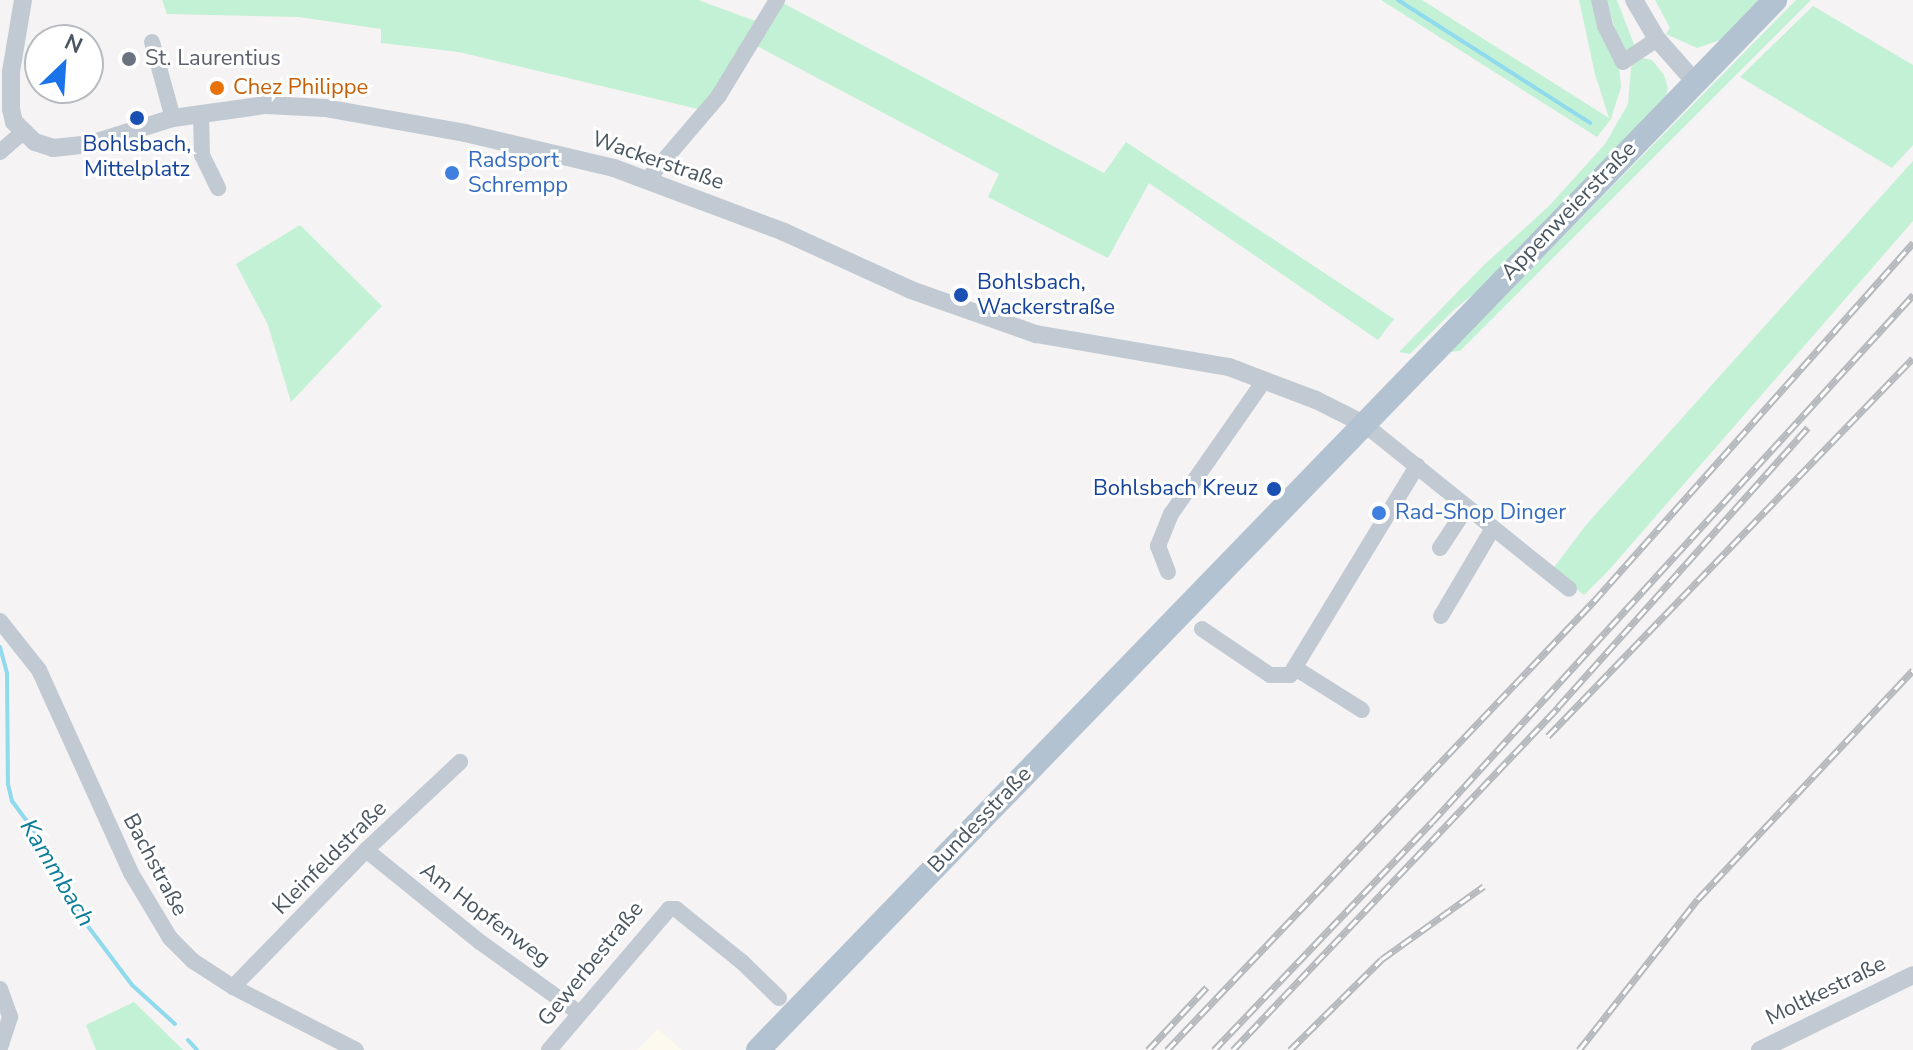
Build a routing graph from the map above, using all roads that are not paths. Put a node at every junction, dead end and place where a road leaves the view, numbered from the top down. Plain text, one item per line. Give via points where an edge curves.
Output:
1 (23, 0) edge
2 (777, 0) edge
3 (1599, 0) edge
4 (1634, 0) edge
5 (1775, 0) edge
6 (1657, 39) junction
7 (152, 42) dead end
8 (1695, 82) junction
9 (201, 114) junction
10 (173, 118) junction
11 (22, 133) junction
12 (0, 152) edge
13 (647, 180) junction
14 (218, 188) dead end
15 (1263, 382) junction
16 (1364, 424) junction
17 (1417, 466) junction
18 (1467, 507) junction
19 (1493, 528) junction
20 (1440, 548) dead end
21 (1168, 572) dead end
22 (1202, 589) joint
23 (1569, 589) dead end
24 (1441, 616) dead end
25 (0, 621) edge
26 (1202, 629) dead end
27 (1295, 668) junction
28 (1362, 710) dead end
29 (460, 762) dead end
30 (366, 850) junction
31 (1913, 975) edge
32 (233, 987) junction
33 (0, 989) edge
34 (779, 998) dead end
35 (579, 1013) junction
36 (0, 1047) edge
37 (356, 1050) edge
38 (549, 1050) edge
39 (758, 1050) edge
40 (1760, 1050) edge

1 - 11 street via 11,72 11,109
2 - 13 street via 718,97
3 - 6 street via 1623,62
4 - 6 street
5 - 8 main road, Appenweierstraße
6 - 8 street
7 - 10 street
8 - 16 main road, Appenweierstraße
9 - 10 street, Wackerstraße
9 - 13 street, Wackerstraße via 266,105 325,108 465,133
9 - 14 street via 202,155
10 - 11 street, Wackerstraße via 90,144 53,148
11 - 12 street
13 - 15 street, Wackerstraße via 784,232 911,290 1036,334 1229,367
15 - 16 street, Wackerstraße
15 - 21 street via 1171,514 1158,546
16 - 17 street, Wackerstraße
16 - 22 main road, Appenweierstraße
17 - 18 street, Wackerstraße
17 - 27 street
18 - 19 street, Wackerstraße
18 - 20 street
19 - 23 street, Wackerstraße
19 - 24 street
22 - 39 main road, Bundesstraße
25 - 32 street, Bachstraße via 39,670 131,873 170,938 193,961
26 - 27 street via 1270,675 1290,675
27 - 28 street
29 - 30 street, Kleinfeldstraße
30 - 32 street, Kleinfeldstraße
30 - 35 street, Am Hopfenweg
31 - 40 street, Moltkestraße
32 - 37 street, Bachstraße
33 - 36 street via 10,1017
34 - 35 street, Gewerbestraße via 741,961 676,909 669,909
35 - 38 street, Gewerbestraße

